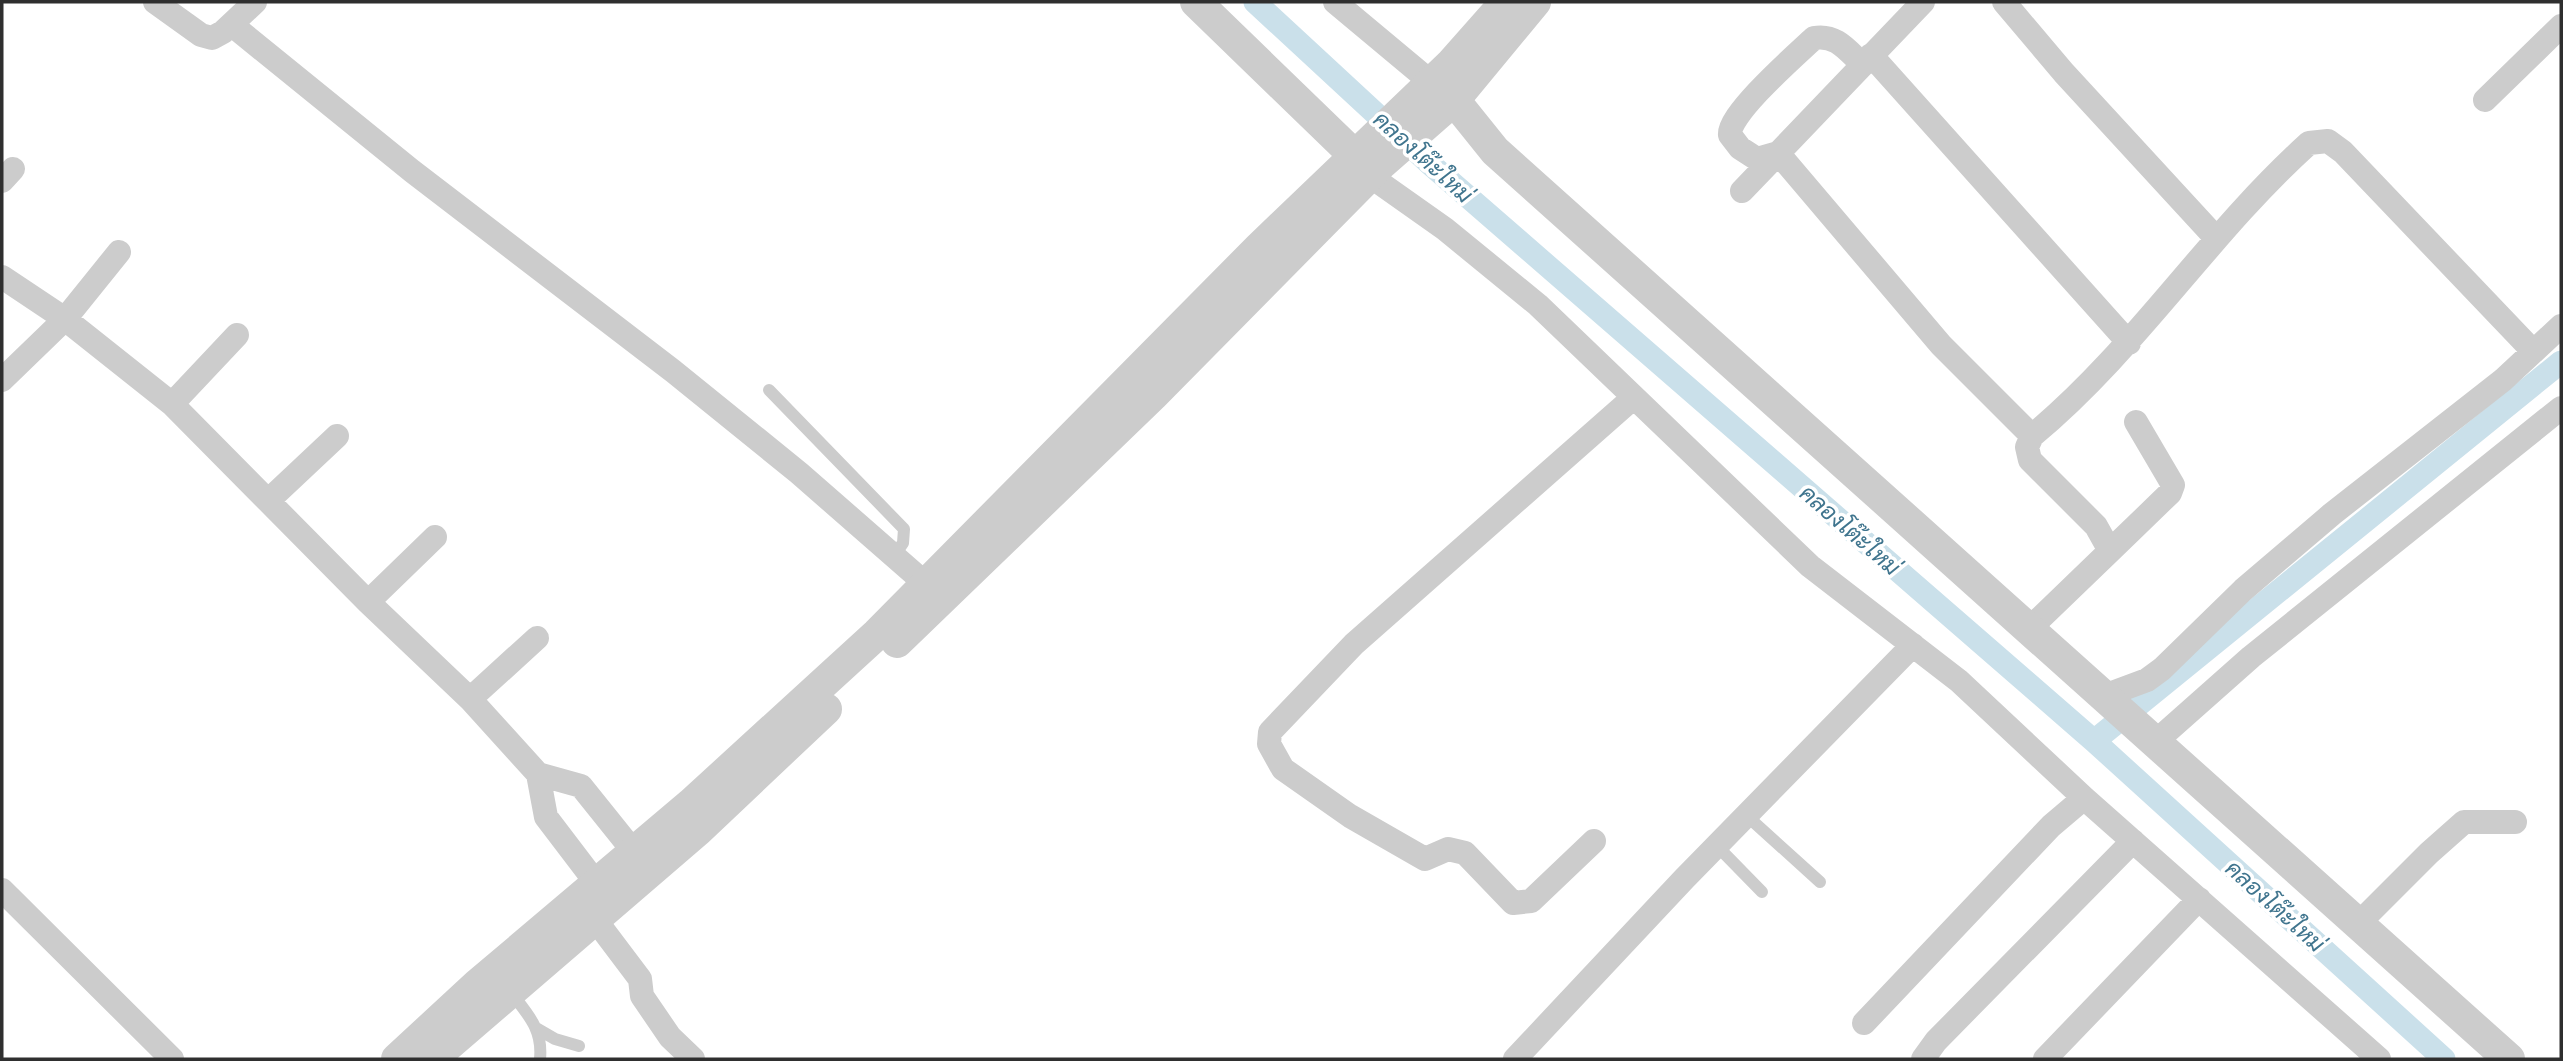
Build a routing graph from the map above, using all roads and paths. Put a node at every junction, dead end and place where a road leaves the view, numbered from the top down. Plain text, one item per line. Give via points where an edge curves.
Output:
1 (155, 2) edge
2 (255, 2) edge
3 (1196, 2) edge
4 (1335, 2) edge
5 (1506, 2) edge
6 (1535, 2) edge
7 (1923, 2) edge
8 (2004, 2) edge
9 (232, 24) junction
10 (2561, 26) edge
11 (1867, 59) junction
12 (1437, 96) junction
13 (2485, 100) dead end
14 (1778, 153) junction
15 (1366, 163) junction
16 (1742, 191) dead end
17 (2215, 237) junction
18 (119, 252) dead end
19 (2, 277) edge
20 (65, 319) junction
21 (2561, 326) edge
22 (237, 335) dead end
23 (2129, 343) junction
24 (2532, 350) junction
25 (2, 380) edge
26 (769, 390) dead end
27 (1633, 398) junction
28 (172, 404) junction
29 (2561, 408) edge
30 (2136, 422) dead end
31 (337, 436) dead end
32 (2032, 436) junction
33 (270, 499) junction
34 (435, 537) dead end
35 (2109, 551) junction
36 (894, 556) junction
37 (926, 584) junction
38 (368, 602) junction
39 (2029, 629) junction
40 (537, 638) dead end
41 (1913, 645) junction
42 (470, 699) junction
43 (2111, 702) junction
44 (2150, 739) junction
45 (538, 774) junction
46 (2084, 798) junction
47 (1747, 816) junction
48 (2515, 822) dead end
49 (1594, 841) dead end
50 (2133, 841) junction
51 (1717, 846) junction
52 (634, 852) junction
53 (1820, 882) dead end
54 (597, 884) junction
55 (2, 890) edge
56 (1762, 892) dead end
57 (2199, 899) junction
58 (594, 918) junction
59 (2358, 924) junction
60 (509, 990) junction
61 (1864, 1023) dead end
62 (536, 1027) junction
63 (579, 1046) dead end
64 (435, 1058) edge
65 (172, 1059) edge
66 (397, 1059) edge
67 (540, 1059) edge
68 (693, 1059) edge
69 (1515, 1059) edge
70 (1923, 1059) edge
71 (2045, 1059) edge
72 (2379, 1059) edge
73 (2509, 1059) edge

1 - 9 street via 201,35 212,38
2 - 9 street
3 - 15 street
4 - 12 street
5 - 12 street
6 - 12 street
7 - 11 street
8 - 17 street
9 - 36 street via 412,171 683,379
10 - 13 street
11 - 14 street
11 - 14 street via 1835,39 1814,38 1766,85 1733,122 1730,135 1757,159
11 - 23 street
12 - 15 street
12 - 39 street
14 - 16 street
14 - 32 street via 1941,345
15 - 27 street via 1538,305
15 - 37 street
15 - 58 street via 1163,385 698,830
17 - 23 street
17 - 24 street via 2309,143 2328,141
18 - 20 street
19 - 20 street
20 - 25 street
20 - 28 street
21 - 24 street
22 - 28 street
23 - 32 street
24 - 43 street via 2503,380 2253,581 2162,669
26 - 36 lane via 904,529 903,543
27 - 41 street via 1810,566
27 - 49 street via 1354,644 1270,732 1269,744 1283,769 1350,816 1425,859 1448,849 1465,853 1513,903 1531,901
28 - 33 street
29 - 44 street
30 - 35 street via 2173,485
31 - 33 street
32 - 35 street via 2027,447 2030,460 2095,526
33 - 38 street
34 - 38 street
35 - 39 street
36 - 37 street
37 - 52 street via 868,643
38 - 42 street
39 - 43 street
40 - 42 street
41 - 46 street via 1959,681
41 - 47 street
42 - 45 street
43 - 44 street
44 - 59 street
45 - 52 street via 580,786
45 - 54 street via 547,817
46 - 50 street
46 - 61 street via 2051,826
47 - 51 street
47 - 53 lane
48 - 59 street via 2464,822
50 - 57 street
50 - 70 street
51 - 56 lane
51 - 69 street
52 - 54 street
54 - 66 street
55 - 65 street
57 - 71 street
57 - 72 street
58 - 60 street
58 - 68 street via 640,979 642,996 670,1037
59 - 73 street
60 - 62 lane
60 - 64 street
62 - 63 lane
62 - 67 lane via 542,1042

